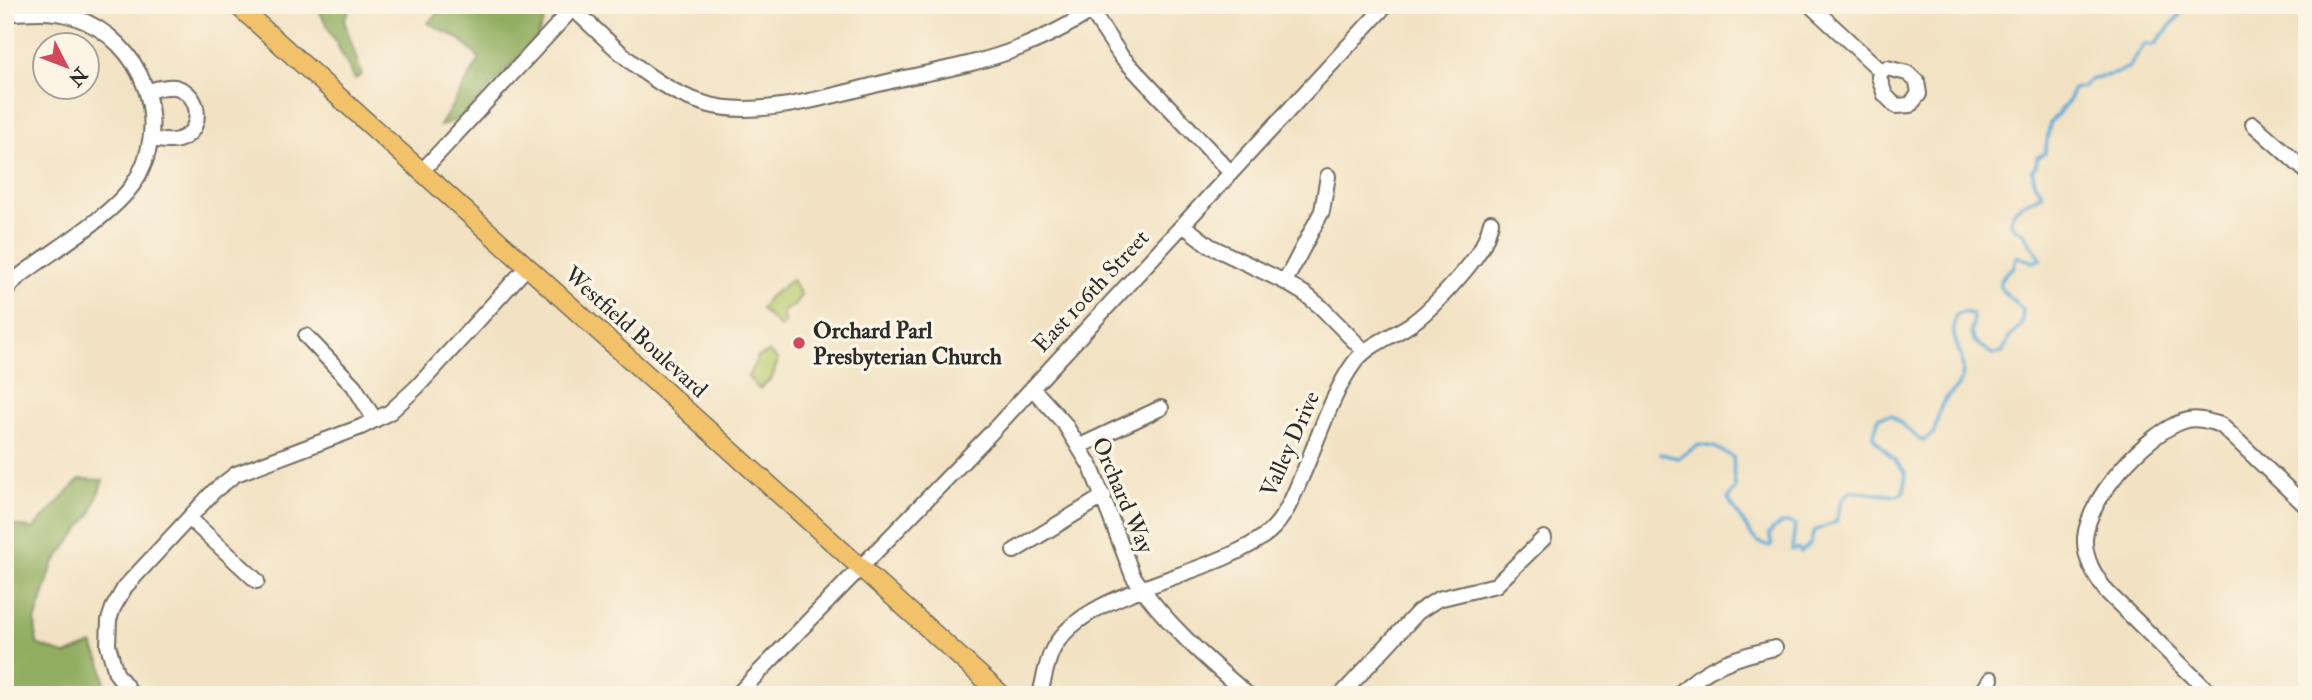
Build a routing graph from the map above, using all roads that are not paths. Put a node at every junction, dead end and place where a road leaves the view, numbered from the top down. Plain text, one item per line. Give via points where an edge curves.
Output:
1 (237, 5) edge
2 (1385, 5) edge
3 (1810, 5) edge
4 (575, 7) edge
5 (1095, 8) edge
6 (62, 10) edge
7 (5, 14) edge
8 (1881, 71) dead end
9 (148, 90) junction
10 (2252, 124) dead end
11 (150, 139) junction
12 (421, 172) junction
13 (2307, 172) edge
14 (1231, 173) junction
15 (1328, 176) dead end
16 (1491, 222) dead end
17 (1183, 225) junction
18 (527, 267) junction
19 (1285, 282) junction
20 (5, 292) edge
21 (306, 336) dead end
22 (1364, 351) junction
23 (1032, 388) junction
24 (1161, 408) dead end
25 (375, 420) junction
26 (1080, 446) junction
27 (1104, 496) junction
28 (2307, 507) edge
29 (189, 518) junction
30 (1544, 538) dead end
31 (1014, 551) dead end
32 (860, 567) junction
33 (257, 580) dead end
34 (1142, 590) junction
35 (1775, 648) dead end
36 (1991, 679) dead end
37 (133, 695) edge
38 (737, 695) edge
39 (1002, 695) edge
40 (1040, 695) edge
41 (1248, 695) edge
42 (1341, 695) edge
43 (1678, 695) edge
44 (1980, 695) edge
45 (2212, 695) edge

1 - 12 main road, Westfield Boulevard
2 - 14 street, East 106th Street
3 - 8 street
4 - 5 street via 660,85 704,103 735,109 785,105 976,62 1028,44
4 - 12 street
5 - 14 street via 1121,56
6 - 7 street
6 - 9 street via 116,40
9 - 11 street
9 - 11 street via 178,88 191,97 197,110 194,126 183,138
10 - 13 street
11 - 20 street via 141,169 121,199
12 - 18 main road, Westfield Boulevard
14 - 17 street, East 106th Street
15 - 19 street via 1322,211
16 - 22 street, Valley Drive via 1477,254 1425,313
17 - 19 street via 1210,246
17 - 23 street, East 106th Street
18 - 25 street via 400,404
18 - 32 main road, Westfield Boulevard
19 - 22 street via 1313,300
21 - 25 street via 354,386
22 - 34 street, Valley Drive via 1348,372 1277,525 1238,551
23 - 26 street, Orchard Way
23 - 32 street, East 106th Street
24 - 26 street
25 - 29 street via 236,474
26 - 27 street, Orchard Way
27 - 31 street
27 - 34 street, Orchard Way
28 - 45 street via 2221,425 2206,420 2184,421 2155,437 2096,503 2085,538 2090,566 2107,592
29 - 33 street
29 - 37 street via 125,587 113,608 108,645 113,666
30 - 42 street via 1496,585 1438,599 1418,611
32 - 38 street, East 106th Street
32 - 39 main road, Westfield Boulevard
34 - 40 street, Valley Drive via 1105,605 1066,632 1046,668
34 - 41 street, Orchard Way via 1183,636
35 - 43 street via 1714,667
36 - 44 street

